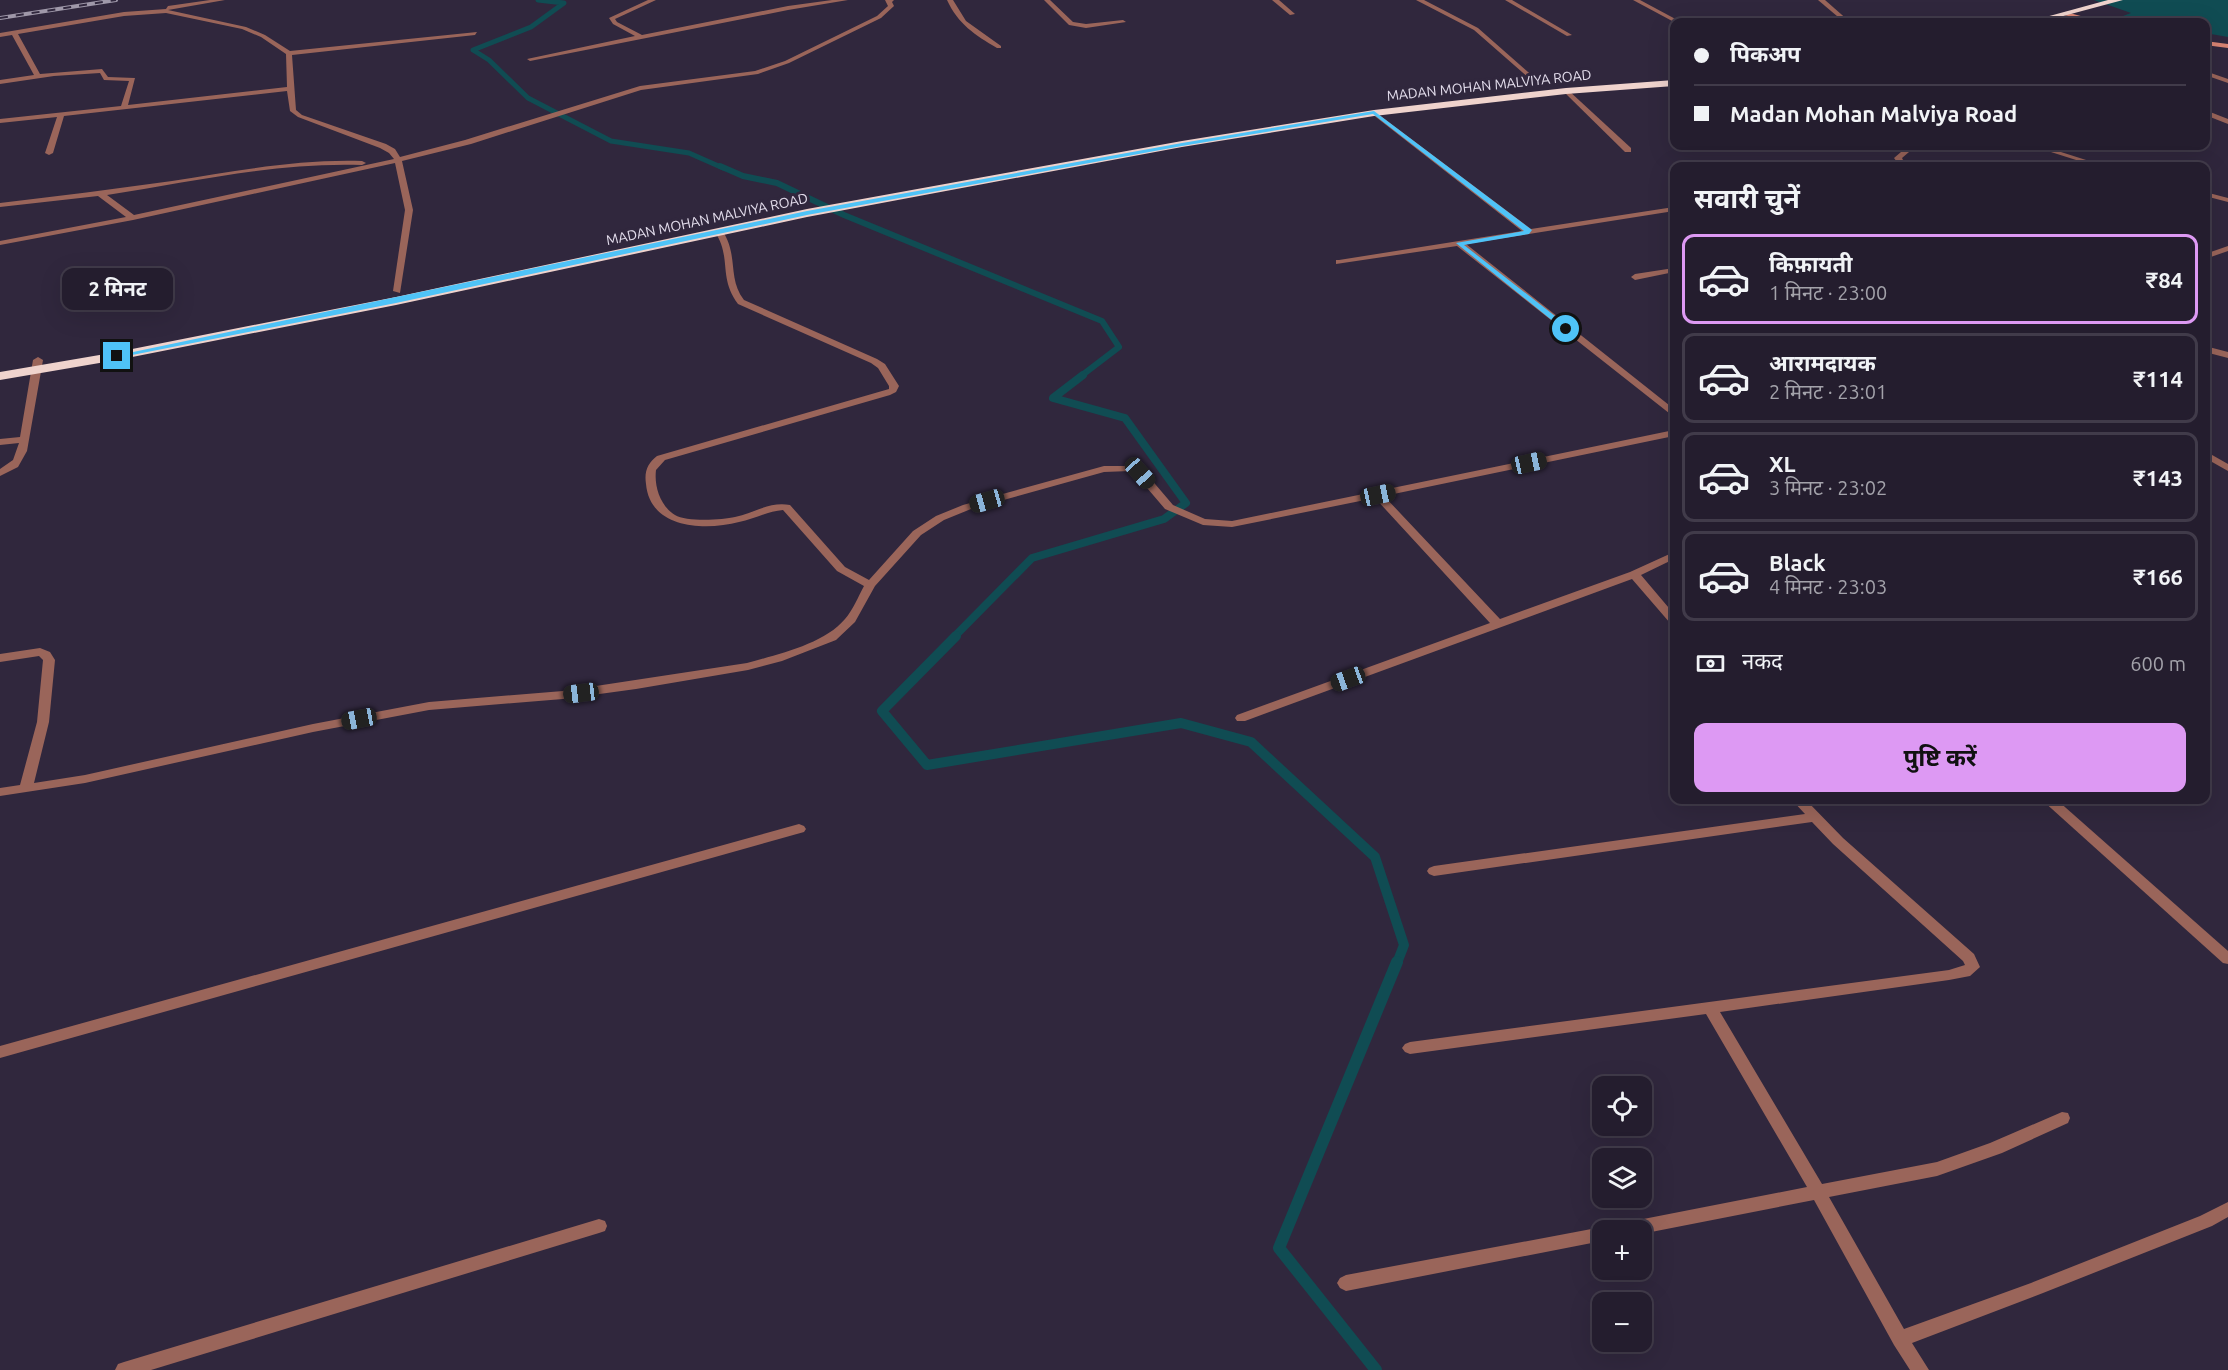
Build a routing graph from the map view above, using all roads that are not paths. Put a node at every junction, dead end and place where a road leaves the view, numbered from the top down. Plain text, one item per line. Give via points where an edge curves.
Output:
1 (222, 0) edge
2 (653, 0) edge
3 (845, 0) edge
4 (889, 0) edge
5 (950, 0) edge
6 (1047, 0) edge
7 (1275, 0) edge
8 (1419, 0) edge
9 (1508, 0) edge
10 (1636, 0) edge
11 (1821, 0) edge
12 (2119, 0) edge
13 (149, 11) junction
14 (1292, 14) dead end
15 (1670, 18) edge
16 (1842, 18) edge
17 (2059, 18) edge
18 (1123, 22) dead end
19 (14, 33) junction
20 (475, 33) dead end
21 (0, 35) edge
22 (1569, 35) dead end
23 (641, 37) junction
24 (2210, 44) edge
25 (999, 46) dead end
26 (2228, 46) edge
27 (289, 53) junction
28 (530, 59) dead end
29 (2210, 75) edge
30 (38, 76) junction
31 (1670, 77) edge
32 (2228, 81) edge
33 (0, 82) edge
34 (1670, 83) edge
35 (1540, 86) junction
36 (291, 89) junction
37 (1566, 91) junction
38 (124, 107) junction
39 (1374, 112) junction
40 (61, 114) junction
41 (2210, 114) edge
42 (0, 121) edge
43 (2228, 122) edge
44 (1628, 150) dead end
45 (1908, 150) edge
46 (2049, 150) edge
47 (49, 153) dead end
48 (398, 160) junction
49 (1900, 162) edge
50 (2088, 162) edge
51 (378, 164) junction
52 (100, 194) junction
53 (2210, 195) edge
54 (2228, 200) edge
55 (0, 205) edge
56 (1670, 210) edge
57 (804, 211) junction
58 (133, 218) junction
59 (719, 232) junction
60 (1529, 232) junction
61 (0, 243) edge
62 (1459, 243) junction
63 (2228, 248) edge
64 (2210, 255) edge
65 (1339, 262) dead end
66 (1670, 271) edge
67 (1635, 277) dead end
68 (397, 291) junction
69 (2210, 350) edge
70 (2228, 355) edge
71 (38, 364) junction
72 (0, 366) edge
73 (0, 376) edge
74 (1670, 411) edge
75 (1670, 434) edge
76 (25, 439) junction
77 (0, 442) edge
78 (2210, 457) edge
79 (2228, 468) edge
80 (0, 473) edge
81 (1378, 495) junction
82 (1670, 557) edge
83 (1634, 574) junction
84 (870, 585) junction
85 (1670, 616) edge
86 (1498, 624) junction
87 (0, 657) edge
88 (1241, 718) dead end
89 (26, 788) junction
90 (0, 792) edge
91 (1802, 804) edge
92 (2054, 804) edge
93 (1814, 818) junction
94 (799, 829) dead end
95 (1434, 871) dead end
96 (2228, 959) edge
97 (1708, 1006) junction
98 (1410, 1048) dead end
99 (0, 1052) edge
100 (2062, 1118) dead end
101 (1818, 1192) junction
102 (2228, 1209) edge
103 (1652, 1224) edge
104 (599, 1226) dead end
105 (1592, 1236) edge
106 (1346, 1283) dead end
107 (1900, 1339) junction
108 (124, 1370) edge
109 (1920, 1370) edge

1 - 13 street
2 - 23 street via 612,18
3 - 23 street
4 - 48 street via 891,6 879,18 756,73 640,88
5 - 25 street via 956,17
6 - 18 street via 1071,24
7 - 14 street
8 - 35 street via 1476,29
9 - 22 street
10 - 15 street
11 - 16 street
12 - 17 highway
13 - 19 street
13 - 27 street via 244,28
19 - 21 street
19 - 30 street
20 - 27 street
23 - 28 street
24 - 26 street
27 - 36 street
29 - 32 street
30 - 33 street
30 - 38 street via 98,70 104,72 106,79 131,77
31 - 35 highway, MADAN MOHAN MALVIYA ROAD
34 - 37 highway, MADAN MOHAN MALVIYA ROAD
35 - 57 highway, MADAN MOHAN MALVIYA ROAD via 1357,107 868,195
36 - 38 street
36 - 48 street via 293,111 300,116 382,146
37 - 39 highway, MADAN MOHAN MALVIYA ROAD
37 - 44 street
38 - 40 street
39 - 57 highway, MADAN MOHAN MALVIYA ROAD
39 - 60 street
40 - 42 street
40 - 47 street
41 - 43 street
45 - 49 street via 1898,159
46 - 50 street
48 - 51 street
48 - 68 street via 409,210
51 - 52 street via 302,165
51 - 58 street
52 - 55 street
52 - 58 street
53 - 54 street
56 - 60 street
57 - 59 highway, MADAN MOHAN MALVIYA ROAD
57 - 68 highway, MADAN MOHAN MALVIYA ROAD
58 - 61 street
59 - 71 highway, MADAN MOHAN MALVIYA ROAD via 117,356
59 - 84 street via 729,247 728,280 741,302 874,361 882,366 893,390 661,458 652,464 652,492 671,517 684,521 732,521 786,507 841,569
60 - 62 street
62 - 65 street
62 - 74 street
63 - 64 street
66 - 67 street
68 - 71 highway, MADAN MOHAN MALVIYA ROAD
69 - 70 street
71 - 72 highway, MADAN MOHAN MALVIYA ROAD
71 - 73 highway, MADAN MOHAN MALVIYA ROAD
71 - 76 street
75 - 81 street
76 - 77 street
76 - 80 street via 18,461
78 - 79 street
81 - 84 street via 1232,524 1203,522 1169,507 1132,468 1104,469 940,518 917,533
81 - 86 street
82 - 83 street
83 - 85 street
83 - 86 street
84 - 89 street via 851,620 832,638 748,666 563,695 429,706
86 - 88 street
87 - 89 street via 40,652 49,660 43,722
89 - 90 street
91 - 93 street
92 - 96 street
93 - 95 street
93 - 97 street via 1970,958 1973,967 1949,975
94 - 99 street
97 - 98 street
97 - 101 street
100 - 101 street via 1937,1169
101 - 103 street
101 - 107 street
102 - 107 street via 2206,1221
104 - 108 street
105 - 106 street
107 - 109 street

